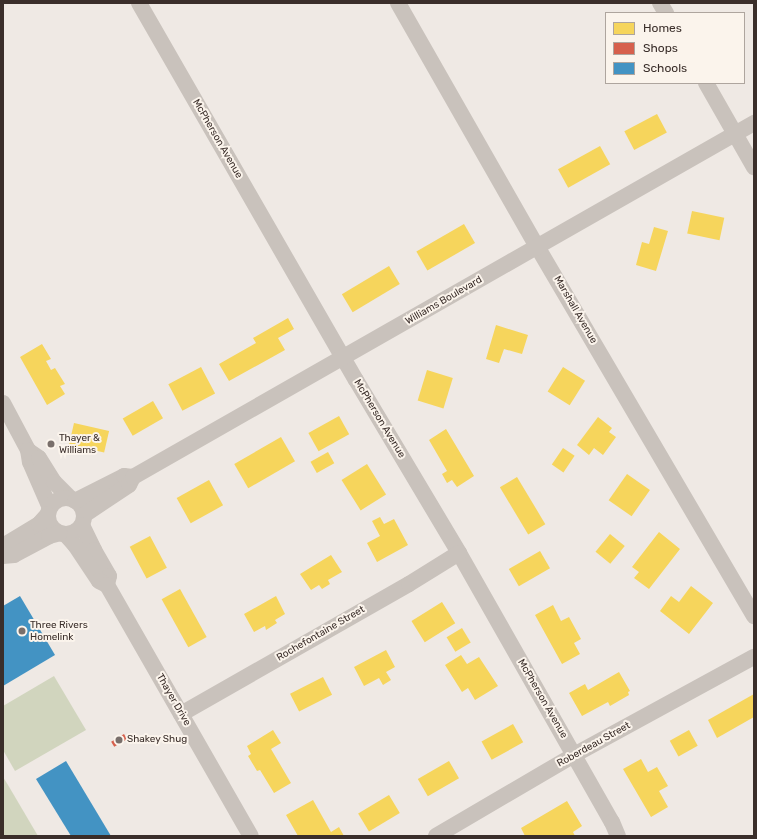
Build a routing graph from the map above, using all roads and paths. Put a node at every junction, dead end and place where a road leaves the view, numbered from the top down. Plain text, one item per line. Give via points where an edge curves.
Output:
1 (139, 3) edge
2 (398, 3) edge
3 (660, 3) edge
4 (665, 12) edge
5 (707, 84) edge
6 (754, 123) edge
7 (735, 134) junction
8 (754, 167) edge
9 (538, 248) junction
10 (343, 358) junction
11 (3, 403) edge
12 (28, 450) junction
13 (133, 477) junction
14 (73, 500) junction
15 (49, 511) junction
16 (83, 520) junction
17 (62, 534) junction
18 (3, 549) edge
19 (459, 553) junction
20 (3, 556) edge
21 (107, 586) junction
22 (754, 616) edge
23 (754, 657) edge
24 (181, 714) junction
25 (574, 755) junction
26 (251, 836) edge
27 (436, 836) edge
28 (618, 836) edge

1 - 10 street, McPherson Avenue
2 - 9 street, Marshall Avenue
3 - 4 street
5 - 7 street
6 - 7 street, Williams Boulevard
7 - 8 street
7 - 9 street, Williams Boulevard
9 - 10 street, Williams Boulevard
9 - 22 street, Marshall Avenue
10 - 13 street, Williams Boulevard
10 - 19 street, McPherson Avenue
11 - 12 street
12 - 14 street via 39,458 54,482
12 - 15 street via 30,462
13 - 14 street, Williams Boulevard via 124,476
13 - 16 street, Williams Boulevard via 129,486
14 - 15 street via 58,500
14 - 16 street via 83,509
15 - 17 street via 50,526
15 - 18 street via 39,524 6,544
16 - 17 street via 77,531
16 - 21 street, Thayer Drive via 94,550 109,576
17 - 20 street via 49,536 14,555
17 - 21 street, Thayer Drive via 75,545 99,581
19 - 24 street, Rochefontaine Street
19 - 25 street, McPherson Avenue
21 - 24 street, Thayer Drive
23 - 25 street, Roberdeau Street
24 - 26 street, Thayer Drive
25 - 27 street, Roberdeau Street
25 - 28 street, McPherson Avenue

